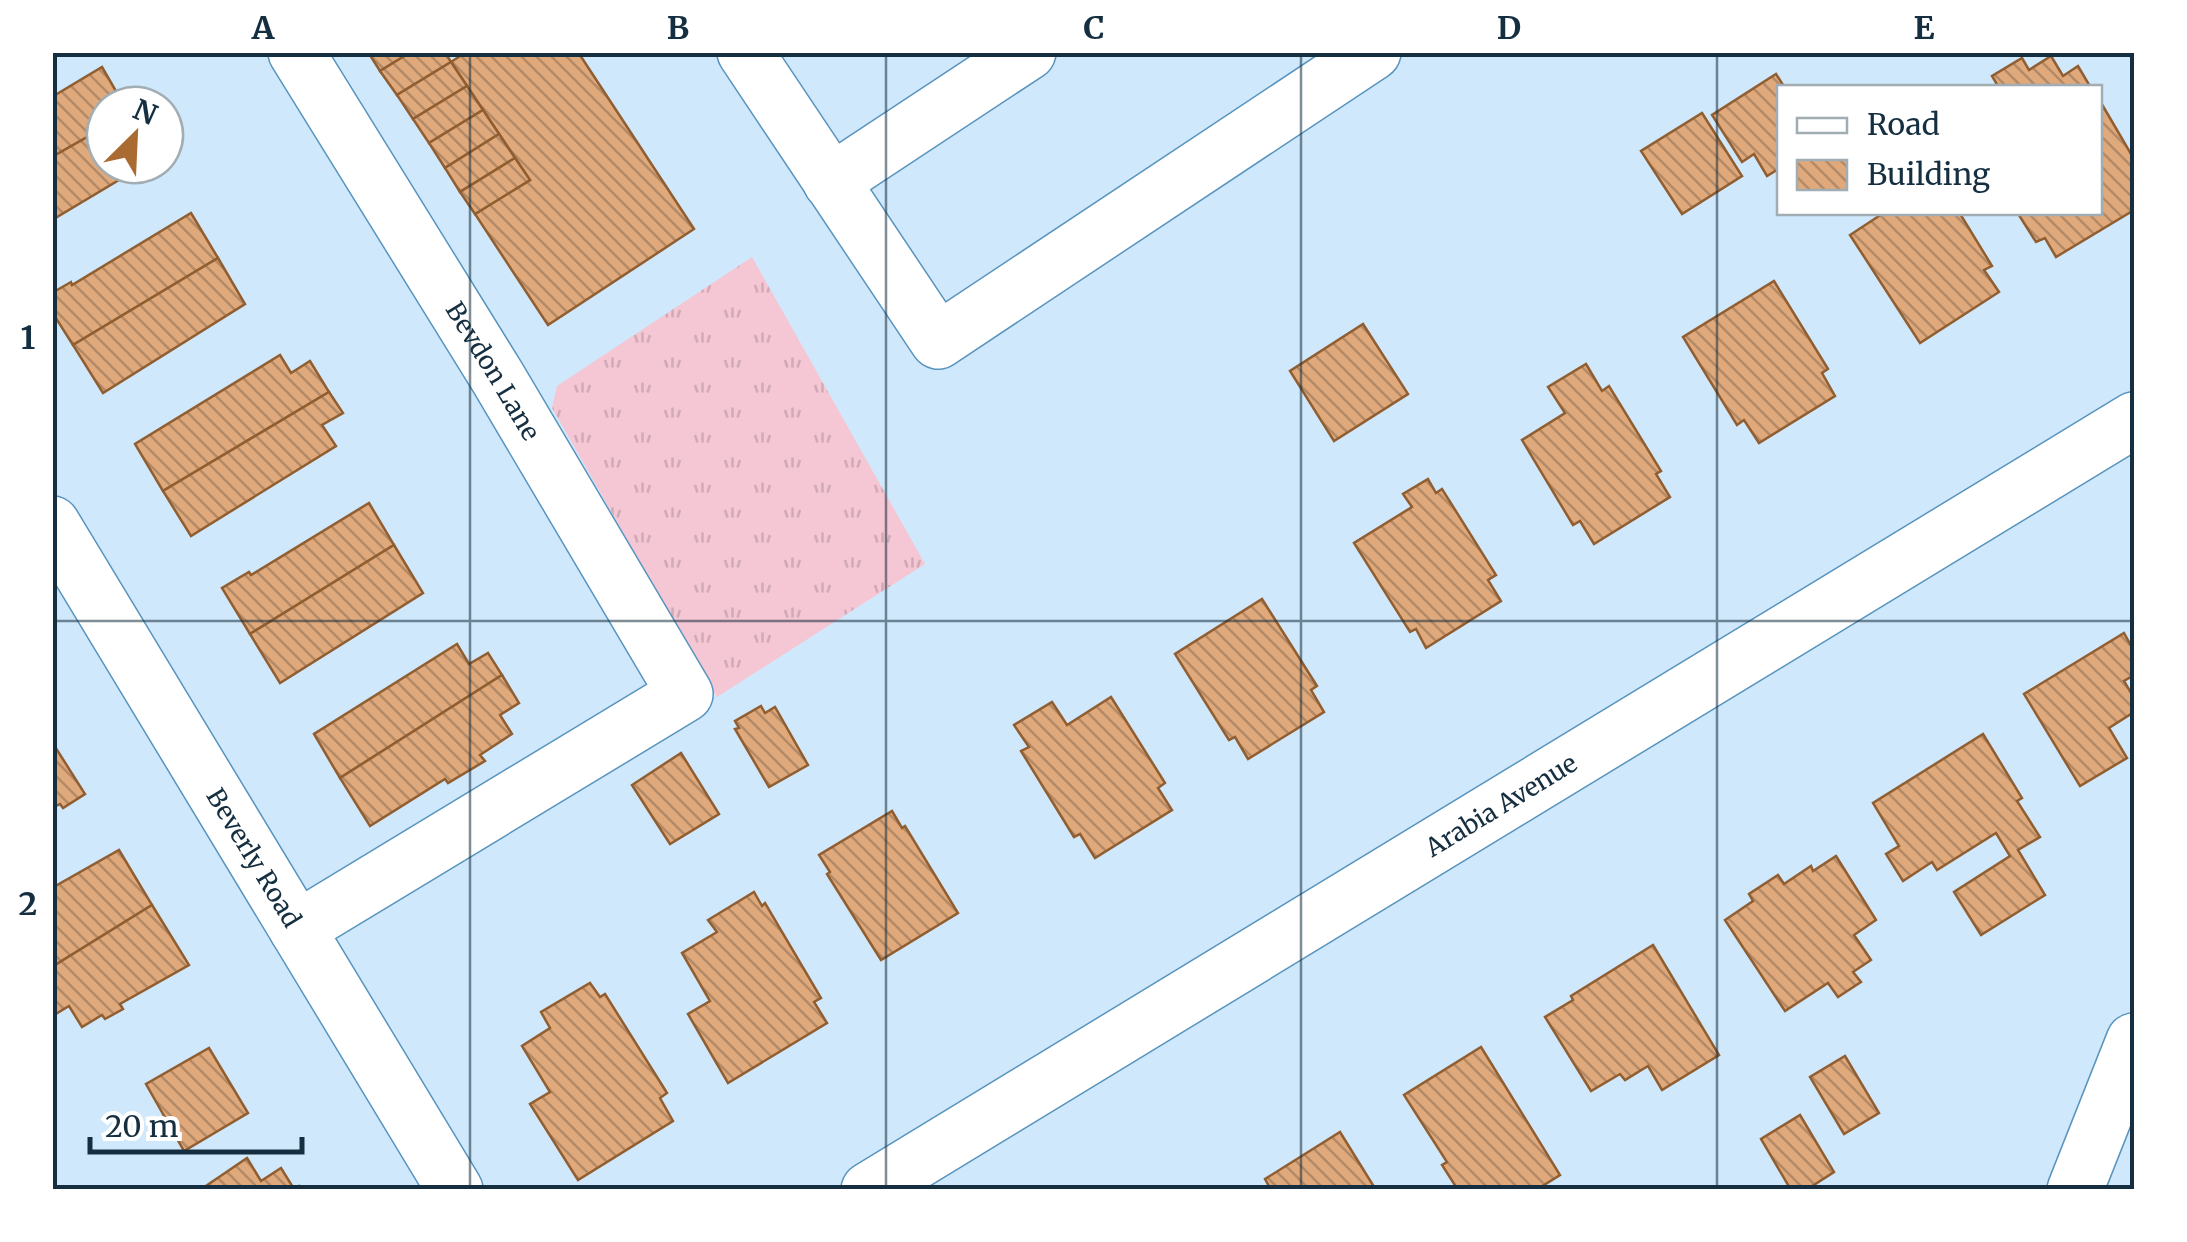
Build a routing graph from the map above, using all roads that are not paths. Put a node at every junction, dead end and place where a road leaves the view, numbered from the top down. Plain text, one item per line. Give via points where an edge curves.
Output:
1 (296, 52) edge
2 (746, 52) edge
3 (1028, 52) edge
4 (1372, 52) edge
5 (831, 182) junction
6 (2134, 420) edge
7 (52, 524) edge
8 (297, 928) junction
9 (2134, 1041) edge
10 (455, 1190) edge
11 (869, 1190) edge
12 (2075, 1190) edge

1 - 8 street, Bevdon Lane via 685,694
2 - 5 street
3 - 5 street
4 - 5 street via 938,341
6 - 11 street, Arabia Avenue
7 - 8 street, Beverly Road
8 - 10 street, Beverly Road
9 - 12 street

